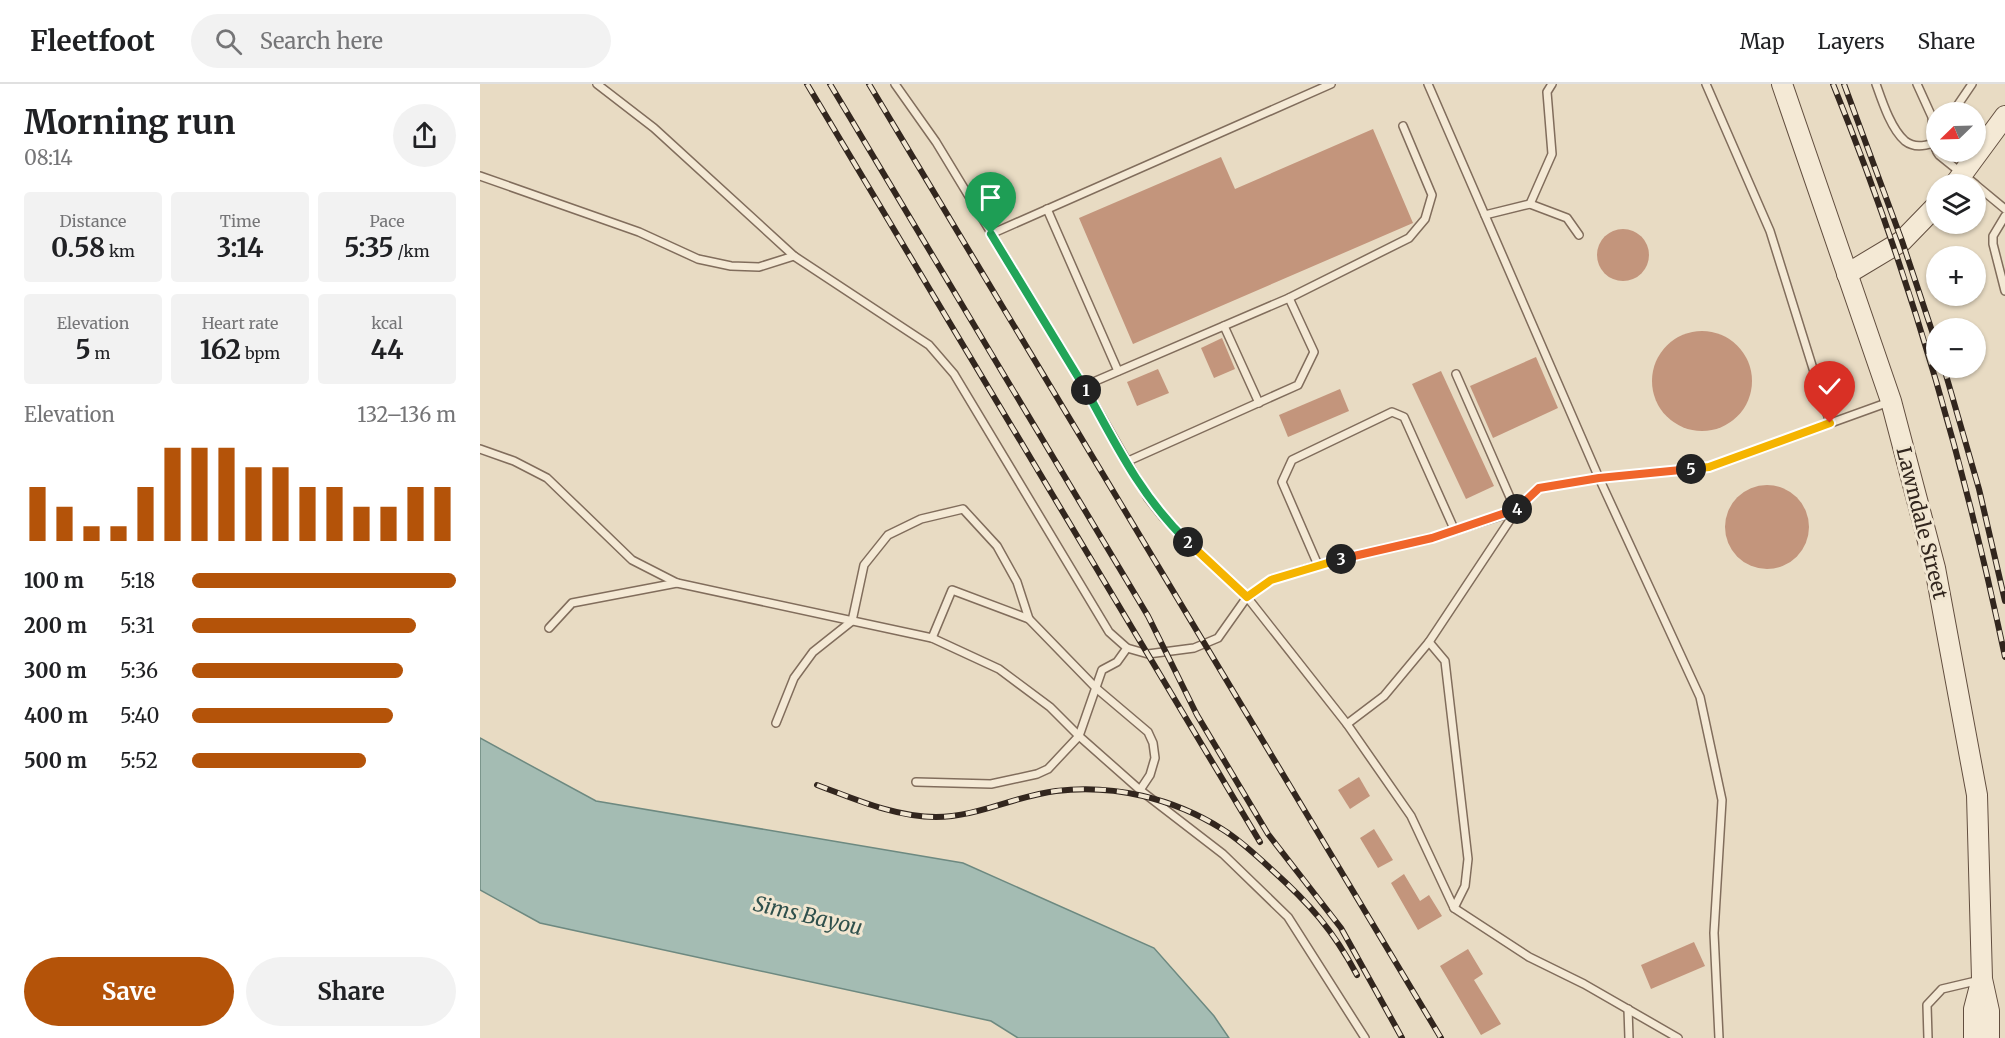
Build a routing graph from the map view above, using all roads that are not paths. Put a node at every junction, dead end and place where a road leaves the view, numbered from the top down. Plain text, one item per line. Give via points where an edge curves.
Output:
1 (597, 84) edge
2 (896, 84) edge
3 (1331, 84) edge
4 (1428, 84) edge
5 (1552, 84) edge
6 (1706, 84) edge
7 (1782, 84) edge
8 (1876, 84) edge
9 (1917, 84) edge
10 (1971, 84) edge
11 (1959, 102) edge
12 (1926, 104) edge
13 (2005, 116) edge
14 (1403, 126) dead end
15 (1926, 147) edge
16 (1947, 162) edge
17 (1959, 174) edge
18 (1972, 174) edge
19 (480, 176) edge
20 (1986, 195) edge
21 (1530, 204) junction
22 (1047, 209) junction
23 (2005, 209) edge
24 (1485, 215) junction
25 (1926, 216) edge
26 (2005, 216) edge
27 (991, 234) junction
28 (1579, 235) dead end
29 (794, 256) junction
30 (1847, 274) junction
31 (2005, 291) edge
32 (1289, 298) junction
33 (1224, 326) junction
34 (1118, 371) junction
35 (1456, 374) dead end
36 (1084, 386) junction
37 (1891, 401) junction
38 (1258, 403) junction
39 (1830, 423) junction
40 (480, 449) edge
41 (1126, 462) junction
42 (1599, 478) junction
43 (1516, 511) junction
44 (1455, 531) junction
45 (1318, 565) junction
46 (676, 583) junction
47 (1247, 597) junction
48 (1029, 619) junction
49 (852, 621) junction
50 (549, 628) dead end
51 (932, 638) junction
52 (1429, 642) junction
53 (1127, 648) junction
54 (1096, 688) junction
55 (776, 723) dead end
56 (1347, 724) junction
57 (1079, 736) junction
58 (916, 782) dead end
59 (1140, 790) junction
60 (1454, 908) junction
61 (1982, 979) junction
62 (1628, 1009) junction
63 (1365, 1038) edge
64 (1629, 1038) edge
65 (1678, 1038) edge
66 (1719, 1038) edge
67 (1928, 1038) edge
68 (1974, 1038) edge
69 (1989, 1038) edge

1 - 29 lane via 654,128
2 - 27 lane
3 - 22 lane
4 - 24 lane
5 - 21 lane via 1546,92 1552,154
6 - 39 lane via 1770,231
7 - 30 main road, Lawndale Street
8 - 15 lane via 1906,142
9 - 12 lane
10 - 11 lane
13 - 18 main road
14 - 32 lane via 1432,195 1425,219 1409,238
16 - 17 lane
19 - 29 lane via 639,232 698,259 759,267
20 - 23 lane
21 - 24 lane
21 - 28 lane via 1567,218
22 - 27 lane
22 - 34 lane
24 - 42 lane
25 - 30 main road via 1902,241
26 - 31 lane via 1993,243
27 - 36 lane
29 - 53 lane via 929,345 954,374 1109,632
30 - 37 main road, Lawndale Street
32 - 33 lane
32 - 38 lane via 1314,352 1298,385
33 - 34 lane
33 - 38 lane
34 - 36 lane
35 - 43 lane
36 - 41 lane
37 - 39 lane
37 - 61 main road, Lawndale Street via 1935,568 1977,795
38 - 41 lane
39 - 42 lane via 1709,467
40 - 46 lane via 547,478 632,560
41 - 47 lane via 1163,517
42 - 43 lane via 1539,488
42 - 66 lane via 1700,697 1722,800 1714,933
43 - 44 lane
43 - 52 lane
44 - 45 lane
44 - 45 lane via 1404,417 1392,412 1292,460 1282,482
45 - 47 lane via 1271,580
46 - 49 lane
46 - 50 lane via 572,603
47 - 53 lane via 1218,638 1166,653 1148,654
47 - 56 lane
48 - 49 lane via 1017,582 997,546 963,509 921,519 888,535 864,565
48 - 51 lane via 952,590
48 - 54 lane
49 - 51 lane
49 - 55 lane via 813,652 794,678
51 - 57 lane via 999,669 1050,707
52 - 56 lane via 1384,696
52 - 60 lane via 1445,661 1468,859 1465,886
53 - 54 lane via 1117,662 1102,670
54 - 57 lane
54 - 59 lane via 1148,732 1154,743 1150,775
56 - 60 lane via 1411,816
57 - 58 lane via 1053,765 1037,774 991,784
57 - 59 lane
59 - 63 lane via 1223,854 1288,917
60 - 62 lane via 1529,957
61 - 67 lane via 1942,989 1927,1005
61 - 68 main road, Lawndale Street via 1974,1009
61 - 69 main road, Lawndale Street via 1989,1011
62 - 64 lane
62 - 65 lane

